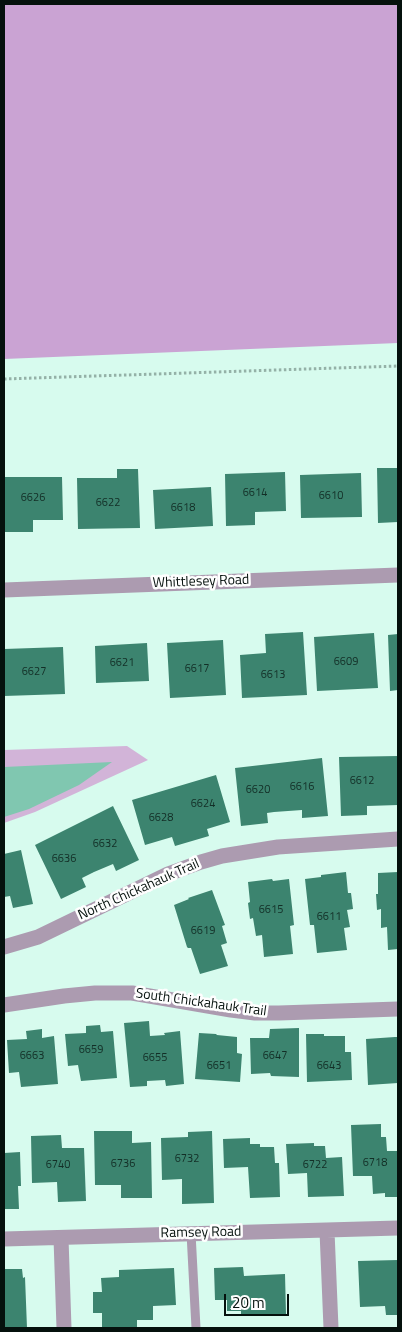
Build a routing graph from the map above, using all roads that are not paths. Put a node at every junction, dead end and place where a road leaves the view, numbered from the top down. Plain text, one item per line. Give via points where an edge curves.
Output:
1 (398, 575) edge
2 (4, 590) edge
3 (398, 839) edge
4 (4, 947) edge
5 (4, 1005) edge
6 (398, 1009) edge
7 (398, 1228) edge
8 (327, 1230) junction
9 (191, 1233) junction
10 (61, 1238) junction
11 (4, 1239) edge
12 (64, 1328) edge
13 (196, 1328) edge
14 (330, 1328) edge

1 - 2 street, Whittlesey Road
3 - 4 street, North Chickahauk Trail via 278,847 201,862 168,874 38,937
5 - 6 street, South Chickahauk Trail via 95,993 132,993 254,1013
7 - 8 street, Ramsey Road
8 - 9 street, Ramsey Road
8 - 14 street
9 - 10 street, Ramsey Road
9 - 13 lane
10 - 11 street, Ramsey Road
10 - 12 street

